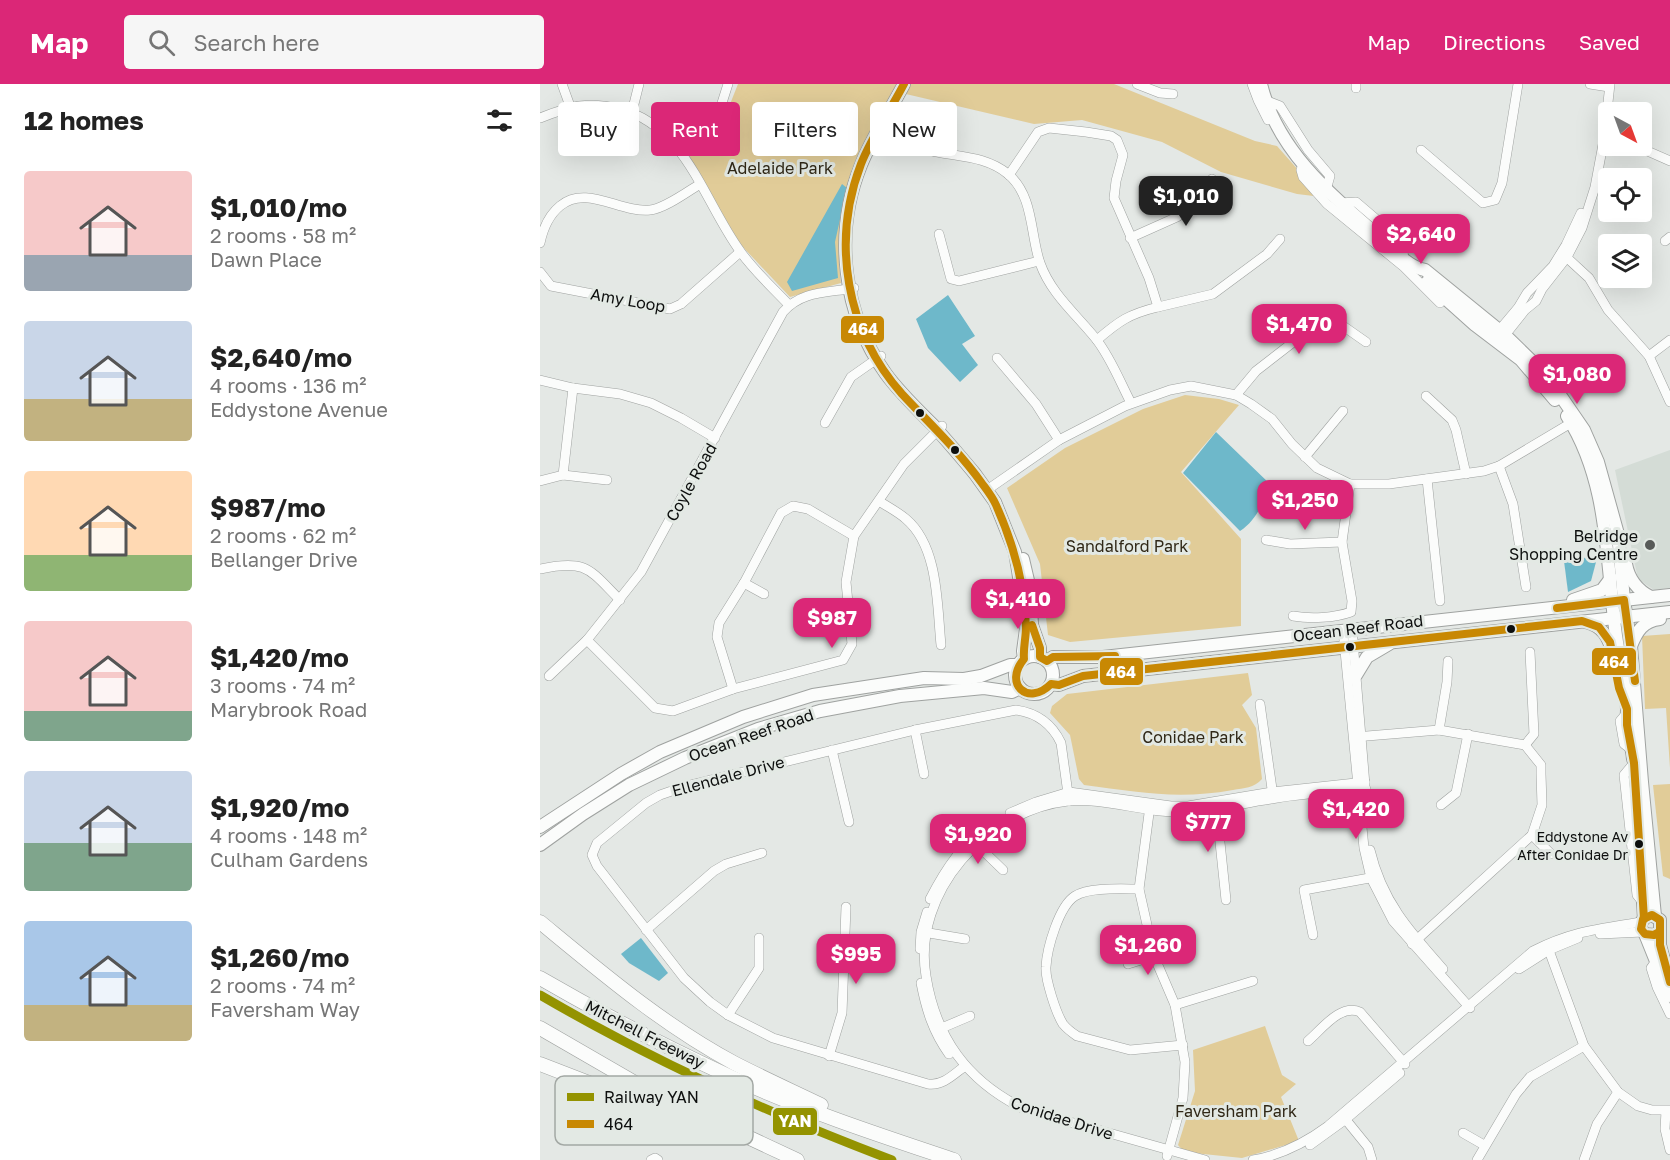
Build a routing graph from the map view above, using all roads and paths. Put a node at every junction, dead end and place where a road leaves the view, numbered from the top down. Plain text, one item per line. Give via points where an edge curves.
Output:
1 (562, 84) edge
2 (639, 84) edge
3 (728, 84) edge
4 (904, 84) edge
5 (911, 84) edge
6 (1137, 84) edge
7 (1252, 84) edge
8 (1261, 84) edge
9 (1518, 84) edge
10 (1590, 84) edge
11 (1607, 85) edge
12 (1173, 94) dead end
13 (1265, 100) junction
14 (569, 102) edge
15 (634, 102) edge
16 (722, 102) edge
17 (896, 102) edge
18 (900, 102) edge
19 (1606, 102) edge
20 (558, 111) edge
21 (540, 118) edge
22 (1279, 128) junction
23 (1421, 150) dead end
24 (1652, 152) edge
25 (957, 154) edge
26 (683, 156) edge
27 (872, 156) edge
28 (1600, 156) edge
29 (1669, 158) edge
30 (1303, 165) junction
31 (1009, 175) junction
32 (1212, 179) dead end
33 (700, 184) junction
34 (1326, 190) junction
35 (1340, 203) junction
36 (939, 234) dead end
37 (1130, 238) junction
38 (1280, 239) dead end
39 (540, 243) edge
40 (1384, 246) junction
41 (740, 252) junction
42 (1564, 255) junction
43 (1403, 258) junction
44 (1039, 261) junction
45 (540, 272) edge
46 (851, 285) junction
47 (1440, 303) dead end
48 (789, 305) junction
49 (1158, 307) junction
50 (1499, 336) junction
51 (1096, 340) junction
52 (1670, 340) edge
53 (1366, 342) dead end
54 (1649, 356) junction
55 (879, 358) junction
56 (997, 358) dead end
57 (540, 380) edge
58 (573, 388) junction
59 (1236, 395) junction
60 (1426, 396) dead end
61 (1670, 402) edge
62 (1131, 403) junction
63 (1343, 411) dead end
64 (1574, 421) junction
65 (825, 423) dead end
66 (939, 428) junction
67 (715, 438) junction
68 (1059, 440) junction
69 (1305, 457) junction
70 (1499, 466) junction
71 (1466, 474) junction
72 (563, 475) junction
73 (1427, 479) junction
74 (607, 480) dead end
75 (540, 481) edge
76 (1350, 484) junction
77 (989, 488) junction
78 (879, 501) junction
79 (1612, 534) junction
80 (854, 536) junction
81 (1266, 540) dead end
82 (1342, 542) junction
83 (540, 569) edge
84 (1611, 578) junction
85 (744, 583) junction
86 (1526, 587) dead end
87 (764, 594) dead end
88 (1670, 595) edge
89 (1651, 597) junction
90 (620, 600) junction
91 (1440, 601) dead end
92 (1618, 601) junction
93 (1525, 611) junction
94 (1670, 612) edge
95 (1293, 616) dead end
96 (1620, 617) junction
97 (1670, 618) edge
98 (1582, 621) junction
99 (1347, 630) junction
100 (587, 640) junction
101 (1396, 641) junction
102 (941, 645) dead end
103 (1348, 646) junction
104 (1631, 646) junction
105 (1530, 652) dead end
106 (1044, 659) junction
107 (1448, 661) dead end
108 (1021, 662) junction
109 (1356, 675) junction
110 (549, 676) dead end
111 (1052, 684) junction
112 (1020, 688) junction
113 (734, 689) junction
114 (1260, 704) dead end
115 (1631, 714) junction
116 (915, 730) junction
117 (1439, 730) junction
118 (1468, 734) junction
119 (1358, 737) junction
120 (1525, 745) junction
121 (832, 750) junction
122 (924, 774) dead end
123 (1362, 786) junction
124 (1272, 795) junction
125 (1069, 797) junction
126 (1216, 805) junction
127 (1441, 806) dead end
128 (1150, 807) junction
129 (849, 822) dead end
130 (540, 827) edge
131 (1532, 835) junction
132 (974, 842) junction
133 (540, 844) edge
134 (762, 853) dead end
135 (1551, 854) dead end
136 (1003, 870) dead end
137 (1374, 877) junction
138 (1138, 889) junction
139 (1226, 900) dead end
140 (846, 907) dead end
141 (540, 922) edge
142 (1646, 924) junction
143 (646, 930) junction
144 (924, 933) junction
145 (1313, 936) dead end
146 (759, 938) dead end
147 (965, 939) dead end
148 (1415, 942) junction
149 (1548, 947) junction
150 (1154, 956) junction
151 (1128, 964) dead end
152 (1664, 965) edge
153 (540, 978) edge
154 (1253, 981) dead end
155 (1670, 982) edge
156 (1670, 996) edge
157 (1175, 1005) junction
158 (1472, 1006) junction
159 (1670, 1014) edge
160 (728, 1015) junction
161 (970, 1016) dead end
162 (540, 1028) edge
163 (938, 1030) junction
164 (1308, 1041) dead end
165 (1183, 1045) junction
166 (1584, 1046) junction
167 (829, 1056) junction
168 (540, 1064) edge
169 (1405, 1064) junction
170 (963, 1068) junction
171 (571, 1076) edge
172 (623, 1076) edge
173 (729, 1076) edge
174 (753, 1086) edge
175 (1618, 1092) junction
176 (1668, 1110) edge
177 (1344, 1117) junction
178 (1462, 1133) dead end
179 (883, 1136) junction
180 (753, 1140) edge
181 (752, 1145) edge
182 (1484, 1145) junction
183 (1670, 1150) edge
184 (1168, 1153) junction
185 (790, 1158) edge
186 (651, 1160) edge
187 (658, 1160) edge
188 (954, 1160) edge
189 (1186, 1160) edge
190 (1205, 1160) edge
191 (1253, 1160) edge
192 (1277, 1160) edge
193 (1372, 1160) edge
194 (1477, 1160) edge
195 (1584, 1160) edge

1 - 14 street
2 - 15 street
3 - 16 street
4 - 17 main road
5 - 18 main road
6 - 12 street
7 - 22 street via 1271,125
8 - 13 main road
9 - 23 street via 1502,183 1495,200 1483,204
10 - 11 street
11 - 19 street
13 - 22 main road
13 - 34 street via 1280,105 1329,176
20 - 21 street
22 - 30 main road
24 - 29 street
25 - 31 street via 976,158
26 - 33 street
27 - 46 main road via 859,190
28 - 42 street via 1582,228
30 - 34 main road
30 - 40 street via 1303,177 1327,204
31 - 37 street via 1038,132 1049,128 1111,136 1123,155 1114,198
31 - 44 street via 1024,197
32 - 37 street via 1196,202 1177,217
33 - 39 street via 653,210 578,196 552,213
33 - 41 street
34 - 35 main road
35 - 40 main road
35 - 43 street via 1356,202 1404,243
36 - 44 street via 951,279 959,281
37 - 49 street
38 - 49 street via 1267,254 1213,294
40 - 43 main road
40 - 47 street
41 - 45 street, Amy Loop via 681,304 670,309 551,286
41 - 48 street
42 - 50 street via 1527,293
42 - 54 street via 1590,278 1608,310
43 - 50 main road via 1456,309
44 - 51 street via 1060,299
46 - 48 street via 808,295
46 - 55 main road
48 - 67 street, Coyle Road
49 - 51 street via 1133,313
50 - 64 main road
51 - 62 street
52 - 54 street
53 - 59 street via 1336,321 1325,321 1256,371
54 - 61 street
55 - 65 street via 851,377
55 - 66 main road
56 - 68 street via 1036,404
57 - 58 street
58 - 67 street via 651,403
58 - 72 street
59 - 62 street via 1191,386
59 - 69 street via 1272,419
60 - 71 street via 1452,420
62 - 68 street
63 - 69 street
64 - 70 street
64 - 79 main road
64 - 79 main road via 1590,441 1598,462 1612,513
66 - 77 main road
66 - 78 street via 903,464
67 - 90 street, Coyle Road via 641,572
68 - 77 street
69 - 76 street via 1329,475
70 - 71 street
70 - 86 street via 1511,498
71 - 73 street
72 - 74 street
72 - 75 street
73 - 76 street
73 - 91 street
76 - 82 street
77 - 106 main road via 1012,522 1020,545 1029,581 1032,625
77 - 108 main road via 1018,565 1026,629
78 - 80 street
78 - 102 street via 908,520 933,565
79 - 84 main road
79 - 89 main road via 1628,575
79 - 92 main road
80 - 85 street via 808,508 793,506 781,513
80 - 113 street via 846,582 852,644 843,660
81 - 82 street via 1290,544
82 - 95 street via 1351,612
83 - 90 street via 580,565
84 - 92 main road
84 - 93 main road via 1602,590 1583,598
85 - 87 street
85 - 113 street via 719,623 717,637
88 - 89 main road, Ocean Reef Road
89 - 92 main road, Ocean Reef Road
90 - 100 street, Coyle Road
92 - 93 main road, Ocean Reef Road
92 - 96 main road
93 - 99 main road, Ocean Reef Road
94 - 96 main road, Ocean Reef Road
96 - 98 main road, Ocean Reef Road
96 - 104 main road
96 - 115 main road
97 - 104 main road via 1640,627
98 - 101 main road, Ocean Reef Road
98 - 115 main road via 1599,627 1610,642 1619,688
99 - 103 street
99 - 106 main road, Ocean Reef Road via 1103,657
100 - 110 street, Coyle Road
100 - 113 street via 655,708 673,711
101 - 103 main road, Ocean Reef Road
101 - 109 main road via 1371,654
103 - 109 street
103 - 111 main road, Ocean Reef Road via 1083,676
103 - 119 street
104 - 115 main road
105 - 120 street via 1534,734
106 - 108 main road via 1033,656
106 - 111 main road via 1053,672
107 - 117 street
108 - 112 main road via 1015,677
108 - 130 main road, Ocean Reef Road via 964,679 924,678 813,694 743,717 640,763
109 - 119 street
111 - 112 main road via 1037,695
112 - 133 main road, Ocean Reef Road via 1012,692 984,688 900,696 820,711 758,729 629,785
114 - 124 street
115 - 142 main road via 1642,783
115 - 142 main road via 1627,725 1634,764
116 - 121 street, Ellendale Drive
116 - 122 street
116 - 125 street, Ellendale Drive via 1010,711 1030,713 1045,721 1058,736
117 - 118 street
117 - 119 street
118 - 120 street
118 - 127 street via 1456,793
119 - 123 street
120 - 131 street via 1540,765 1541,774 1542,805
121 - 129 street
121 - 143 street, Ellendale Drive via 660,795 597,843 594,861
123 - 124 street, Conidae Drive
123 - 137 street via 1364,848
124 - 126 street, Conidae Drive
125 - 128 street, Conidae Drive
125 - 132 street, Conidae Drive via 1036,802 1005,815 987,826
126 - 128 street, Conidae Drive
126 - 139 street
128 - 138 street
131 - 135 street
131 - 148 street
132 - 136 street
132 - 144 street, Conidae Drive via 940,878 930,899
134 - 143 street via 714,871
137 - 145 street via 1304,890
137 - 148 street via 1394,921
138 - 150 street
138 - 165 street via 1085,891 1071,899 1059,918 1046,977 1061,1021 1077,1036 1130,1050
140 - 167 street via 842,1013
141 - 179 highway via 614,982 696,1040
142 - 149 street
142 - 152 main road
142 - 152 main road via 1654,935 1659,932
143 - 160 street, Ellendale Drive via 684,978
144 - 147 street
144 - 163 street, Conidae Drive via 919,963 921,981 925,1002
146 - 160 street via 759,968
148 - 158 street
149 - 158 street
149 - 166 street
150 - 151 street
150 - 157 street
152 - 155 main road
152 - 156 main road
152 - 159 street via 1651,968
153 - 173 highway, Mitchell Freeway via 595,1010
154 - 157 street
157 - 165 street
158 - 169 street
160 - 167 street, Ellendale Drive via 773,1038
161 - 163 street
162 - 172 highway
163 - 170 street, Conidae Drive
164 - 169 street via 1343,1011 1352,1009 1360,1012
165 - 184 street via 1183,1098
166 - 175 street
166 - 182 street via 1530,1077
167 - 170 street, Ellendale Drive via 934,1085
168 - 171 highway
169 - 177 street
170 - 184 street, Conidae Drive via 992,1097 1029,1116
174 - 179 highway, Mitchell Freeway
175 - 176 street via 1638,1106
175 - 195 street via 1597,1124
176 - 183 street via 1665,1129
177 - 191 street via 1304,1143
177 - 192 street via 1321,1139
177 - 193 street via 1368,1147
178 - 182 street
179 - 188 highway, Mitchell Freeway
180 - 185 highway
181 - 185 highway
182 - 194 street
184 - 189 street, Conidae Drive
184 - 190 street, Conidae Drive
186 - 187 street

